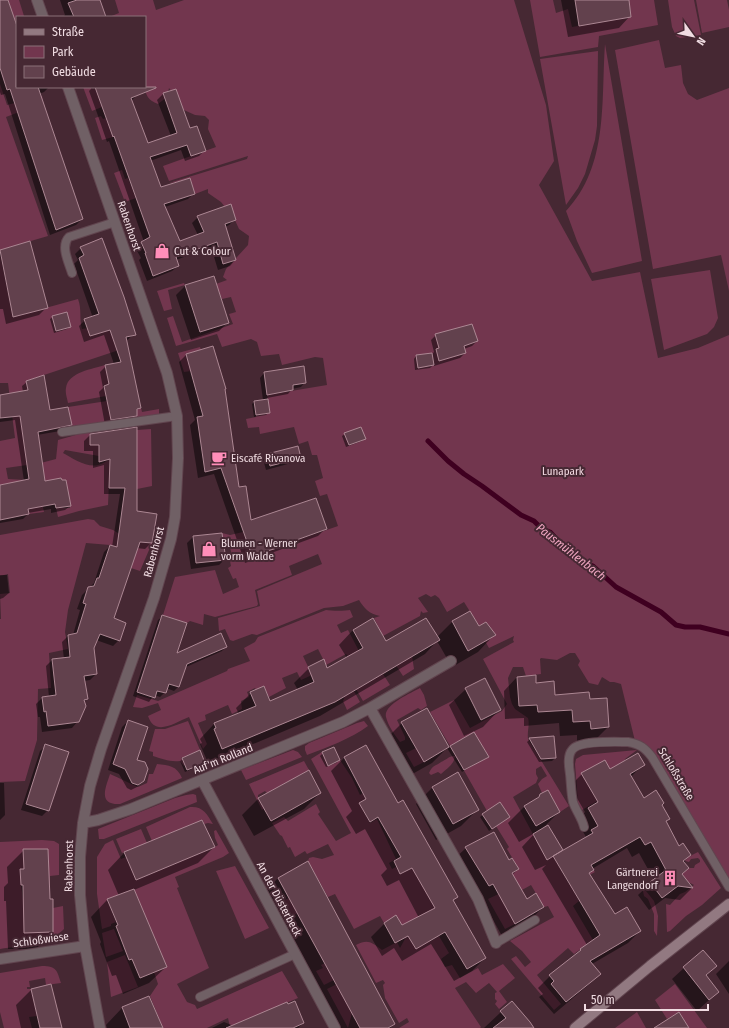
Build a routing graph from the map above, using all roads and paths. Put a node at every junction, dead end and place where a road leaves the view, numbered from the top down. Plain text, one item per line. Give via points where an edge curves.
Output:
1 (37, 0) edge
2 (43, 16) edge
3 (68, 88) edge
4 (115, 222) junction
5 (72, 273) dead end
6 (177, 416) junction
7 (62, 432) dead end
8 (451, 661) dead end
9 (370, 708) junction
10 (202, 780) junction
11 (83, 823) junction
12 (584, 827) dead end
13 (729, 887) edge
14 (729, 904) edge
15 (535, 920) dead end
16 (496, 943) joint
17 (85, 946) junction
18 (295, 954) junction
19 (0, 959) edge
20 (200, 996) dead end
21 (100, 1028) edge
22 (335, 1028) edge
23 (575, 1028) edge

1 - 2 street
3 - 4 street, Rabenhorst
4 - 5 lane via 66,240 64,246
4 - 6 street, Rabenhorst via 167,373
6 - 7 lane
6 - 11 street, Rabenhorst via 177,491 171,538 154,598 96,766
8 - 9 street, Auf'm Rolland
9 - 10 street, Auf'm Rolland via 327,729
9 - 16 street via 478,899
10 - 11 street, Auf'm Rolland via 119,814
10 - 18 street, An der Düsterbeck
11 - 17 street, Rabenhorst via 80,878
12 - 13 lane, Schloßstraße via 572,796 569,761 571,751 582,744 636,743 652,757
14 - 23 street
15 - 16 lane
17 - 19 street, Schloßwiese
17 - 21 street, Rabenhorst
18 - 20 lane
18 - 22 street, An der Düsterbeck

